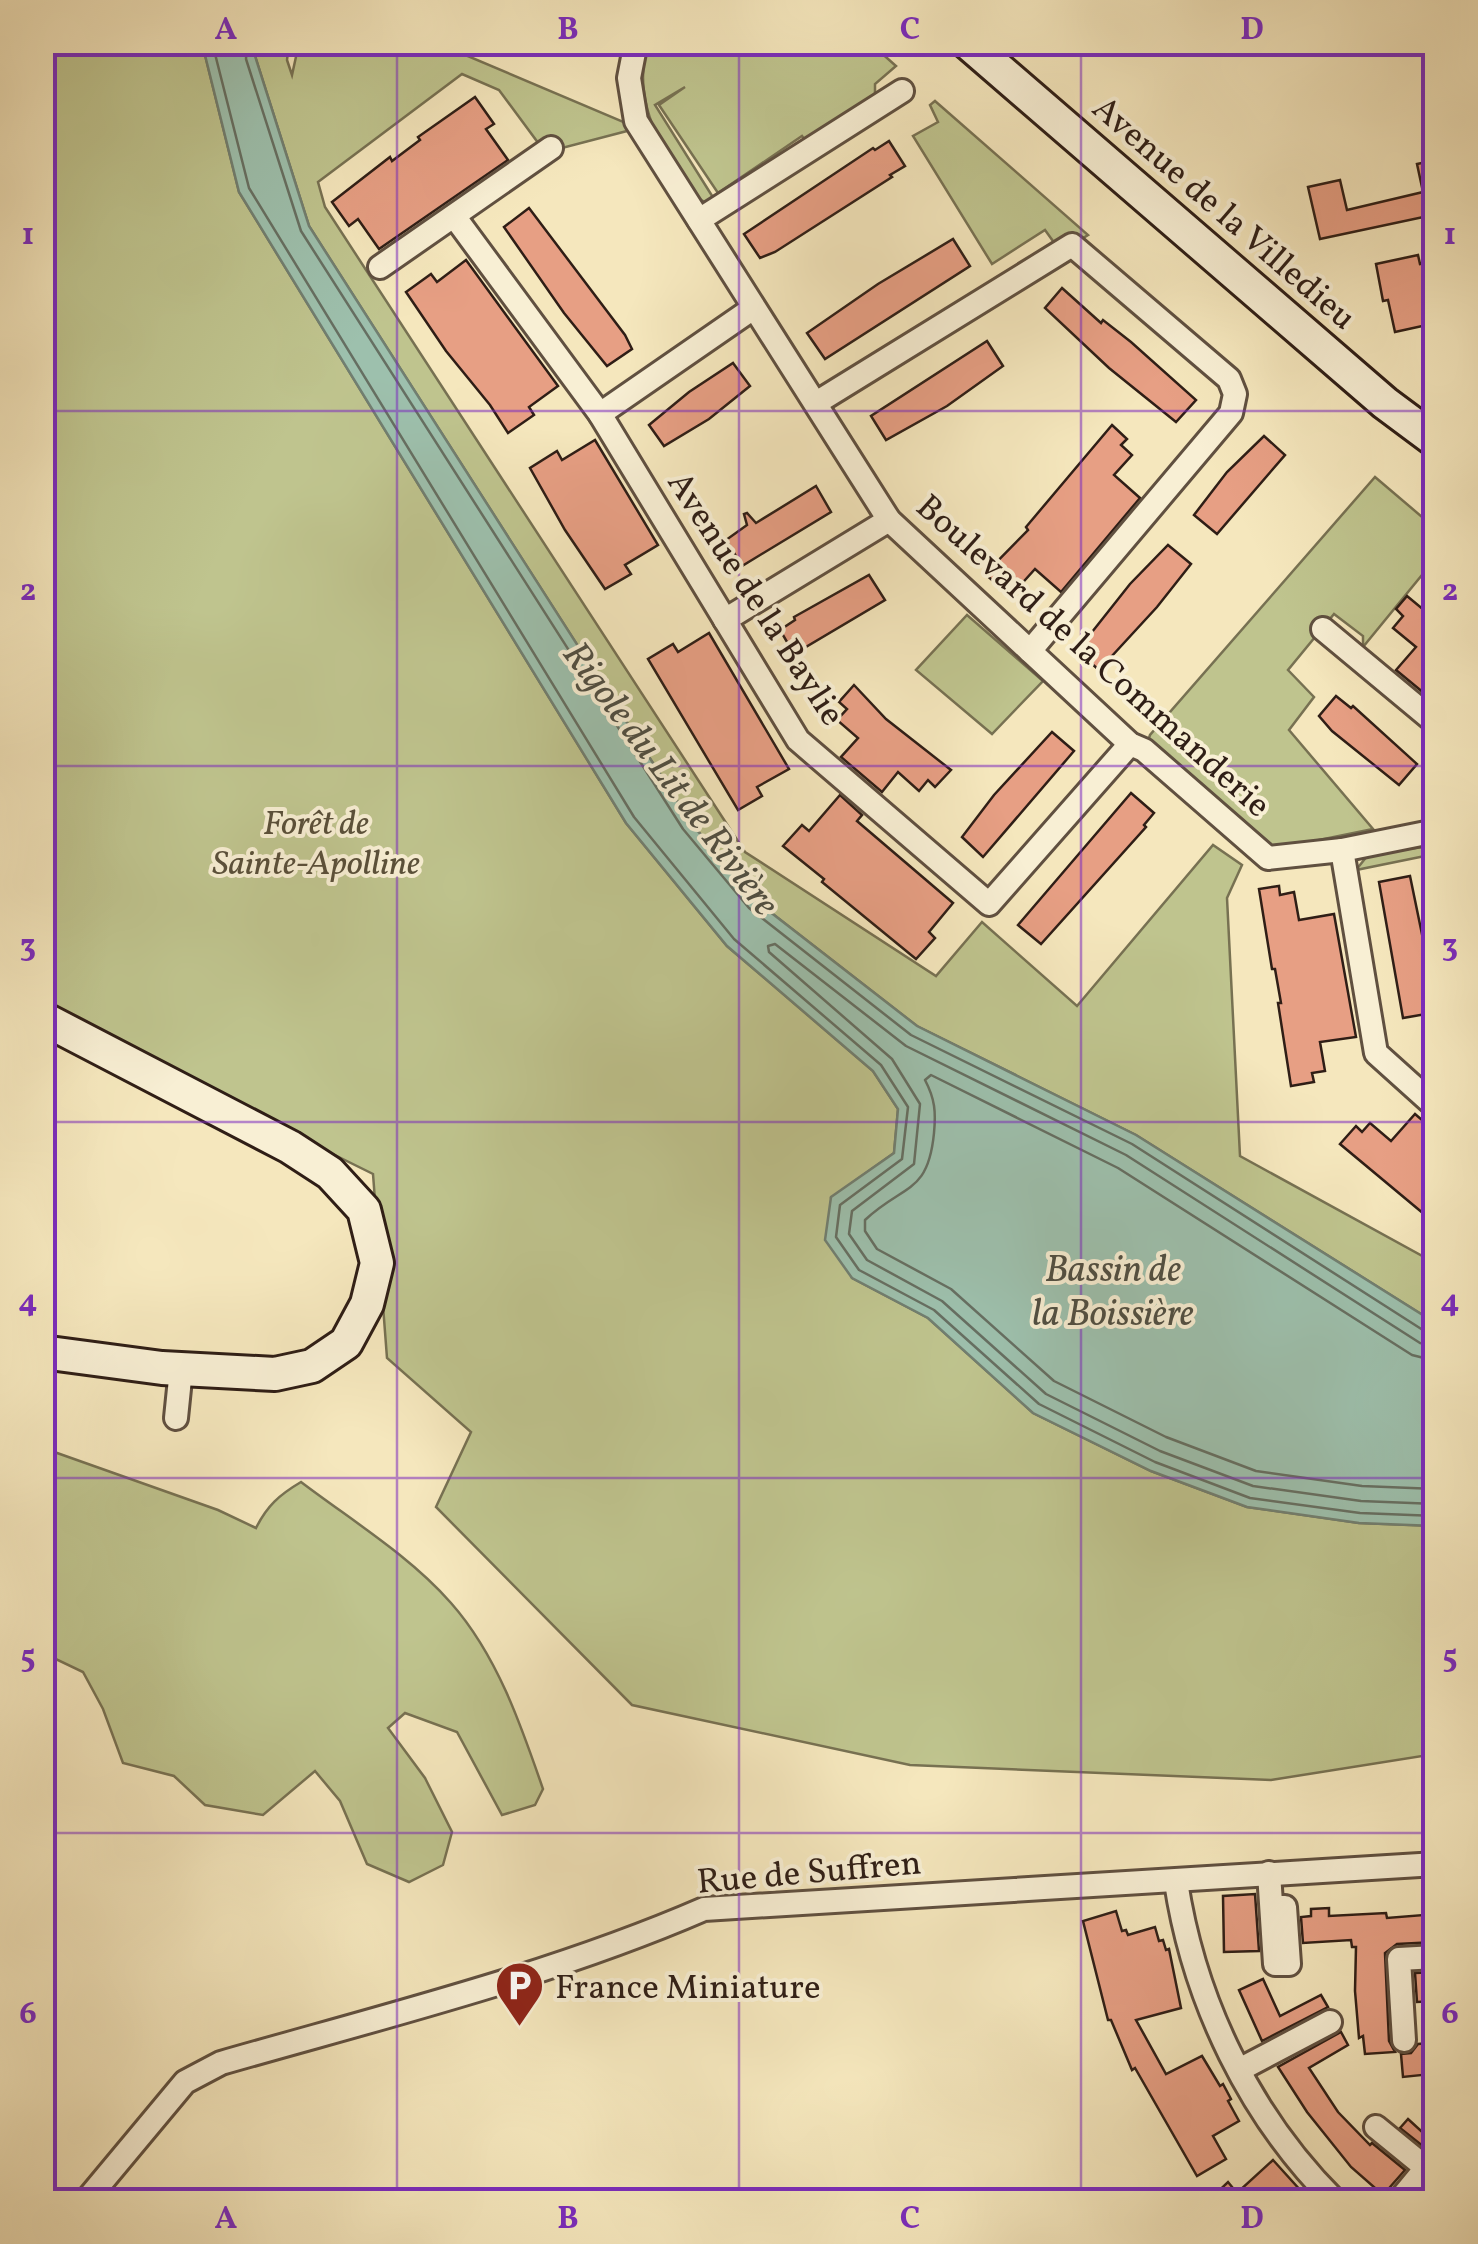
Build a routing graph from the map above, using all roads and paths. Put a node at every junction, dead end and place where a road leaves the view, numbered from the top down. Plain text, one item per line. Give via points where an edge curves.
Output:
1 (636, 42) edge
2 (967, 42) edge
3 (902, 92) dead end
4 (551, 148) dead end
5 (454, 216) junction
6 (698, 220) junction
7 (380, 267) dead end
8 (752, 309) junction
9 (816, 403) junction
10 (1384, 403) junction
11 (600, 414) junction
12 (1436, 441) edge
13 (1436, 458) edge
14 (889, 520) junction
15 (725, 620) junction
16 (1323, 628) dead end
17 (1030, 651) junction
18 (1436, 724) edge
19 (1130, 744) junction
20 (1436, 831) edge
21 (1342, 850) junction
22 (42, 1018) edge
23 (1436, 1107) edge
24 (42, 1352) edge
25 (180, 1369) junction
26 (176, 1418) dead end
27 (1436, 1864) edge
28 (1270, 1874) junction
29 (1176, 1882) junction
30 (1272, 1907) dead end
31 (1436, 1957) edge
32 (1330, 2022) dead end
33 (1404, 2040) dead end
34 (1239, 2070) junction
35 (1376, 2126) dead end
36 (1431, 2172) edge
37 (87, 2199) edge
38 (1336, 2202) edge
39 (1398, 2202) edge

1 - 6 street, Boulevard de la Commanderie via 629,78 636,121
2 - 10 main road, Avenue de la Villedieu
3 - 6 street
4 - 5 street
5 - 7 street
5 - 11 street, Avenue de la Baylie
6 - 8 street, Boulevard de la Commanderie
8 - 9 street, Boulevard de la Commanderie
8 - 11 street
9 - 14 street, Boulevard de la Commanderie
9 - 17 street via 1072,245 1229,379 1236,394 1230,413
10 - 12 main road, Avenue de la Villedieu
10 - 13 main road, Avenue de la Villedieu
11 - 15 street, Avenue de la Baylie
14 - 15 street
14 - 17 street, Boulevard de la Commanderie
15 - 19 street, Avenue de la Baylie via 798,740 989,904
16 - 18 street
17 - 19 street, Boulevard de la Commanderie
19 - 21 street, Boulevard de la Commanderie via 1268,858
20 - 21 street, Boulevard de la Commanderie
21 - 23 street via 1376,1053
22 - 25 main road via 290,1147 330,1173 364,1210 376,1263 367,1304 346,1343 312,1366 276,1374
24 - 25 main road
25 - 26 street
27 - 28 street, Rue de Suffren
28 - 29 street, Rue de Suffren
28 - 30 street
29 - 34 street via 1212,2017
29 - 37 street, Rue de Suffren via 704,1909 513,1978 220,2063 185,2082
31 - 33 street via 1389,1960
32 - 34 street
34 - 38 street via 1299,2165
35 - 36 street
36 - 39 street

